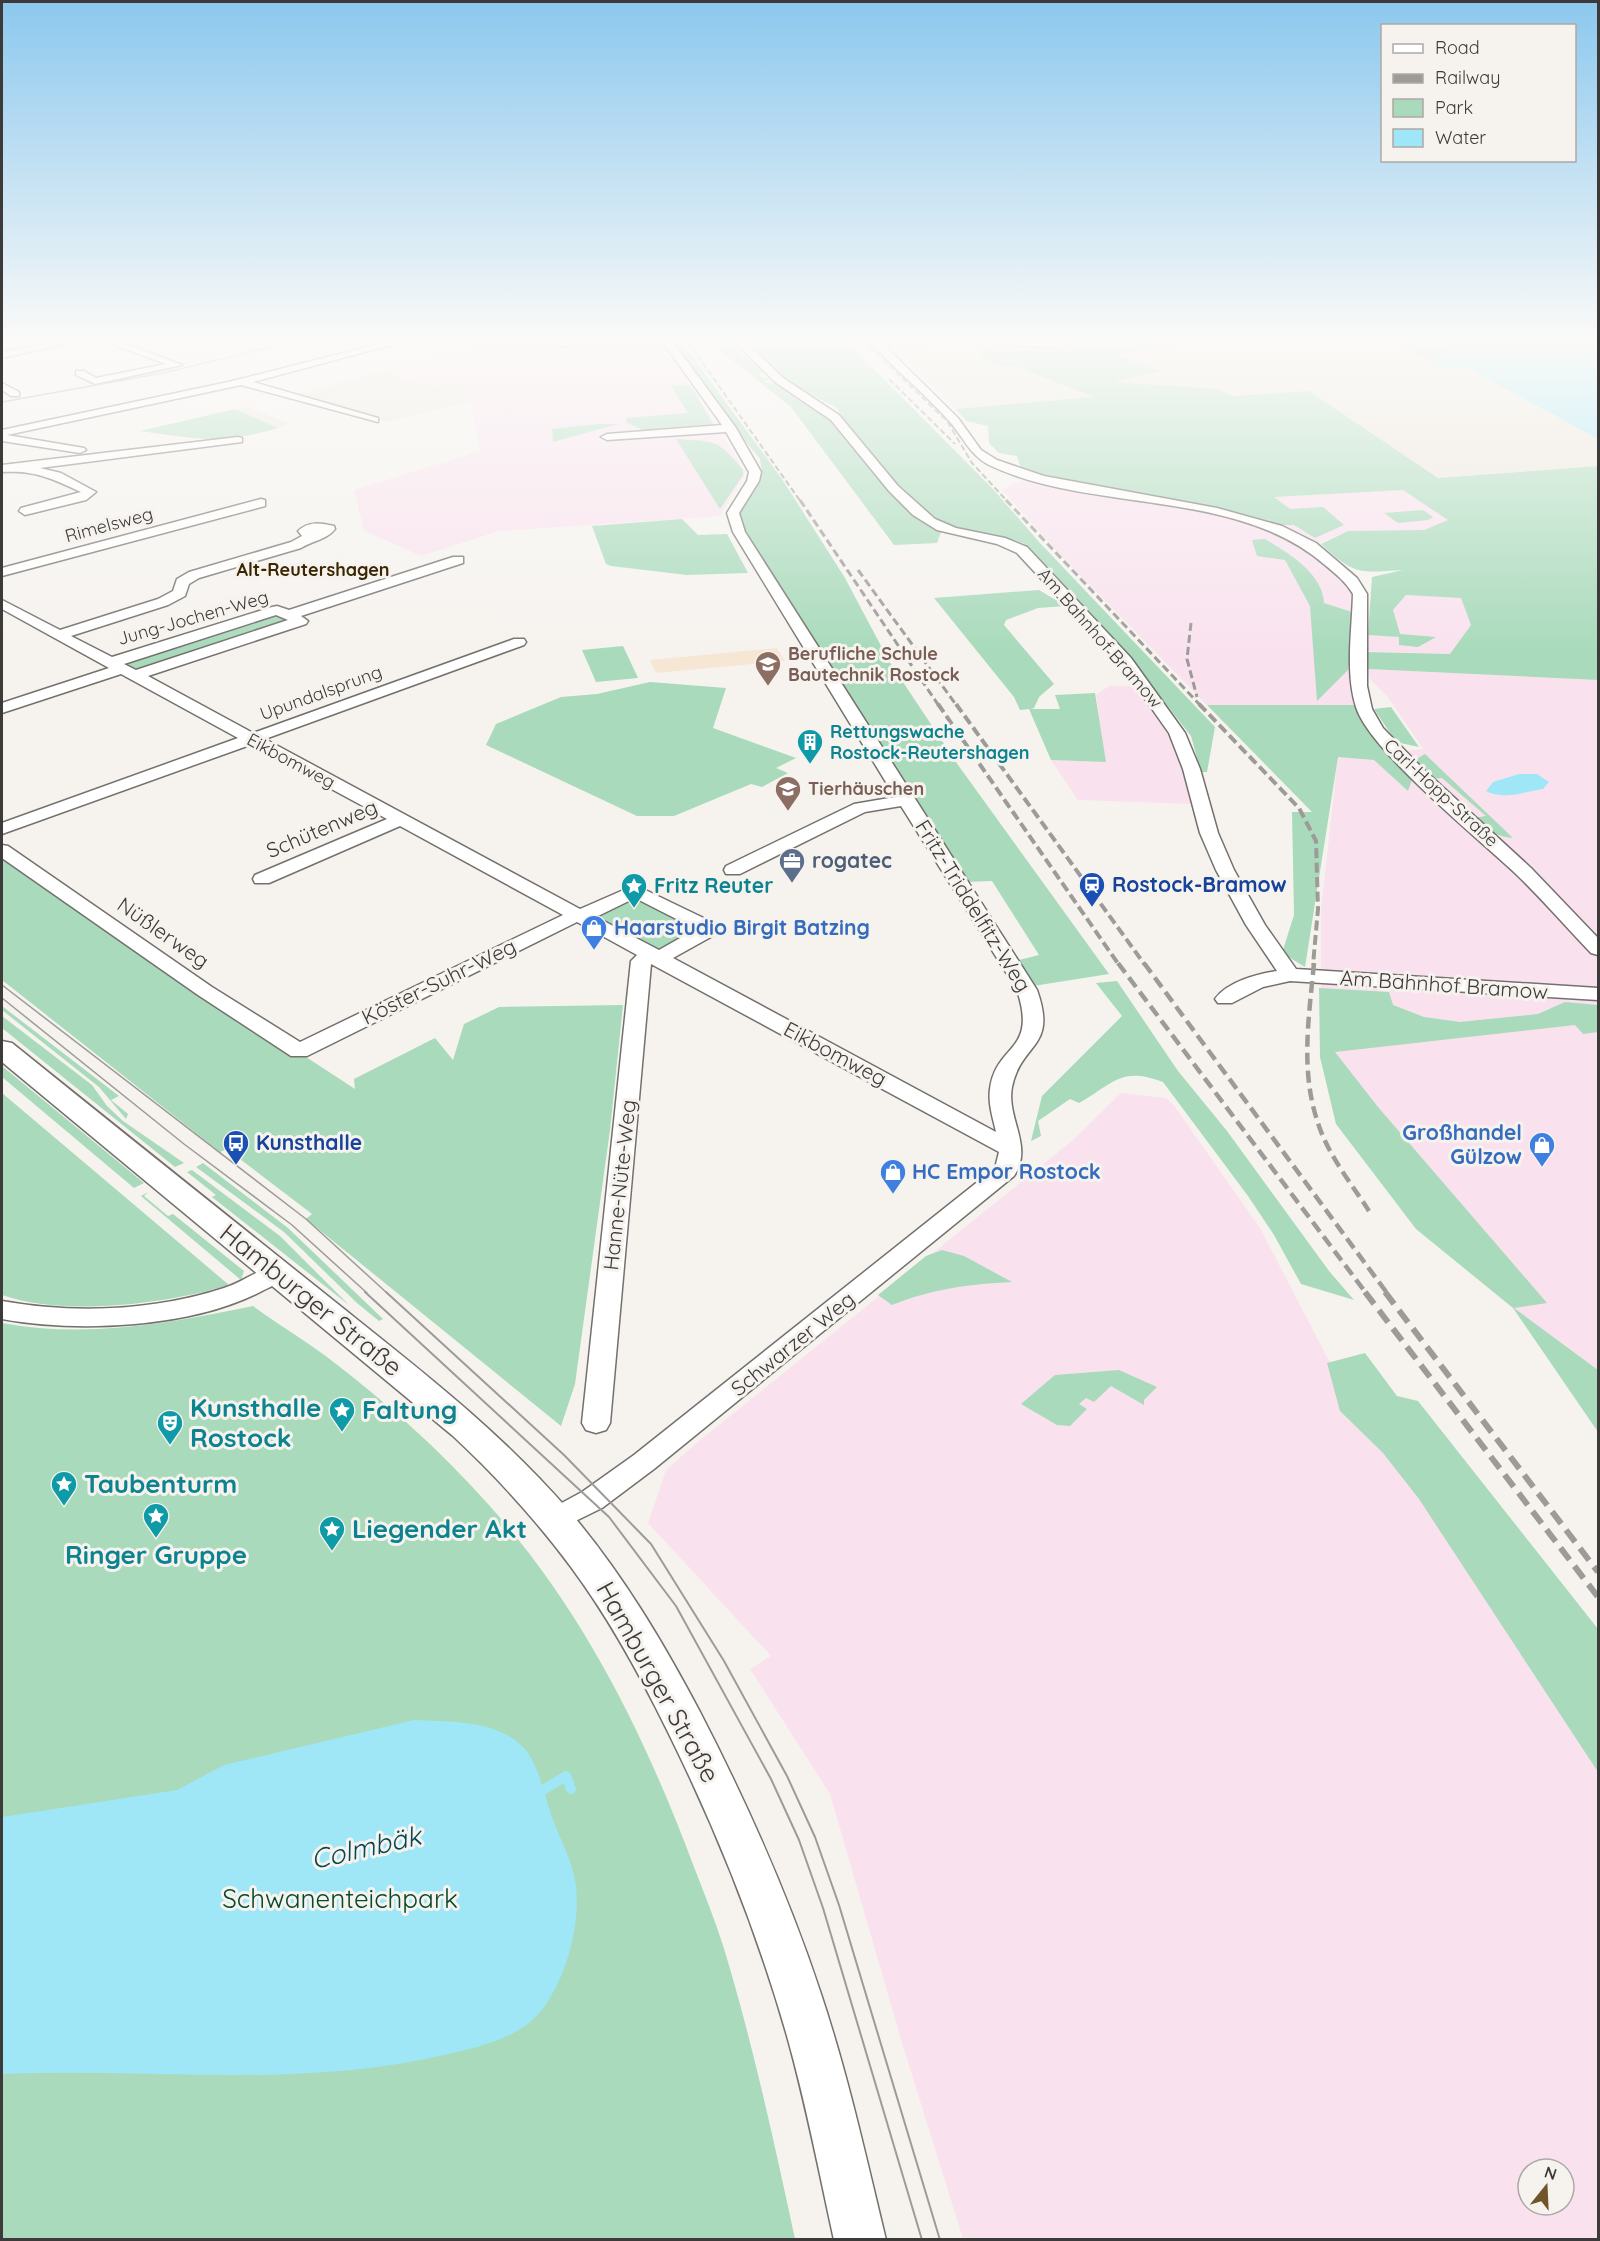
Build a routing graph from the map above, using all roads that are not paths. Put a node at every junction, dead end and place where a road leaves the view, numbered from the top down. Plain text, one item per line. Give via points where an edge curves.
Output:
1 (61, 446) edge
2 (188, 446) edge
3 (740, 446) edge
4 (858, 446) edge
5 (972, 446) edge
6 (94, 456) junction
7 (18, 466) junction
8 (2, 469) edge
9 (261, 503) dead end
10 (25, 511) dead end
11 (312, 535) dead end
12 (458, 560) dead end
13 (2, 572) edge
14 (4, 608) edge
15 (288, 615) junction
16 (58, 634) junction
17 (519, 642) dead end
18 (122, 669) junction
19 (2, 708) edge
20 (251, 739) junction
21 (906, 800) junction
22 (400, 820) junction
23 (2, 829) edge
24 (2, 850) edge
25 (734, 870) dead end
26 (262, 879) dead end
27 (581, 915) junction
28 (1599, 949) edge
29 (656, 956) junction
30 (1290, 975) junction
31 (1599, 994) edge
32 (1225, 999) dead end
33 (2, 1049) edge
34 (299, 1051) joint
35 (1011, 1149) junction
36 (278, 1272) junction
37 (2, 1310) edge
38 (596, 1423) dead end
39 (555, 1520) junction
40 (860, 2240) edge

1 - 6 street via 91,451
2 - 6 street
3 - 21 street, Fritz-Triddelfitz-Weg via 755,472 735,507 733,519
4 - 30 street, Am Bahnhof Bramow via 880,475 931,522 1000,540 1022,550 1161,706 1179,735 1226,873 1267,944
5 - 28 street, Carl-Hopp-Straße via 993,462 1041,479 1213,511 1277,529 1311,546 1357,588 1361,599 1359,686 1364,709 1376,730
6 - 7 street
7 - 8 street
7 - 10 street via 57,476 90,492
9 - 13 street, Rimelsweg
11 - 16 street via 296,545 194,575 182,582 180,593 163,602
12 - 15 street, Jung-Jochen-Weg
14 - 16 street, Eikbomweg
15 - 18 street, Jung-Jochen-Weg via 277,610
15 - 18 street, Jung-Jochen-Weg via 301,621
16 - 18 street, Eikbomweg
17 - 20 street, Upundalsprung
18 - 19 street
18 - 20 street, Eikbomweg
20 - 22 street, Eikbomweg
20 - 23 street, Upundalsprung
21 - 25 street, Fritz-Triddelfitz-Weg via 860,808
21 - 35 street, Fritz-Triddelfitz-Weg via 1032,1001 1034,1027 1030,1040 1001,1086
22 - 26 street, Schütenweg
22 - 27 street, Eikbomweg
24 - 34 street, Nüßlerweg via 205,992
27 - 29 street, Eikbomweg
27 - 29 street via 635,891 711,929
27 - 34 street, Köster-Suhr-Weg
29 - 35 street, Eikbomweg
29 - 38 street, Hanne-Nüte-Weg via 641,961
30 - 31 street, Am Bahnhof Bramow
30 - 32 street, Am Bahnhof Bramow via 1265,977
33 - 36 main road, Hamburger Straße
35 - 39 street, Schwarzer Weg via 1006,1171 937,1228 634,1469 592,1500
36 - 37 street via 230,1295 168,1310 84,1317
36 - 39 main road, Hamburger Straße via 465,1426
39 - 40 main road, Hamburger Straße via 607,1587 638,1636 714,1778 748,1856 811,2037

